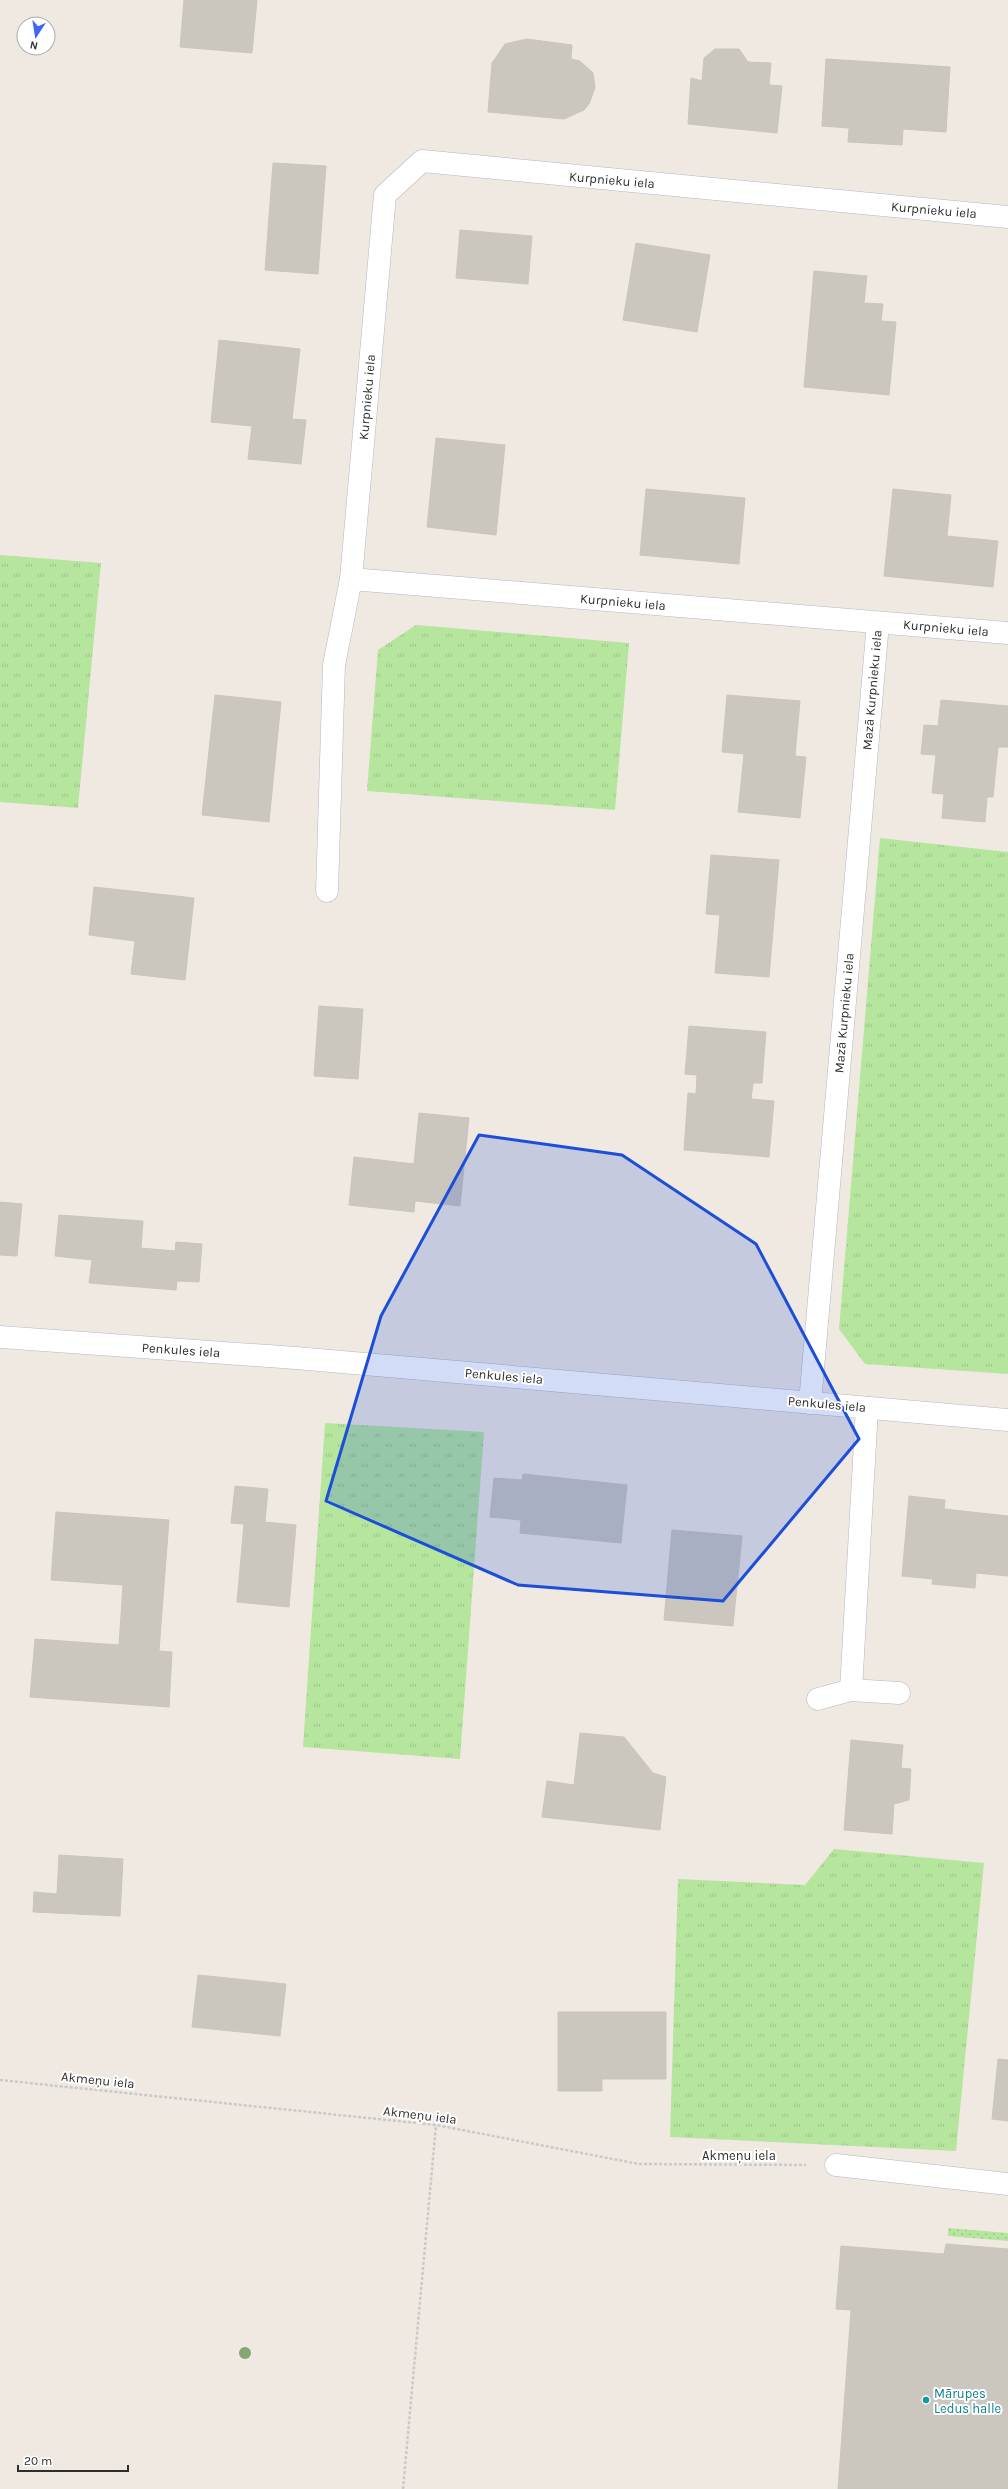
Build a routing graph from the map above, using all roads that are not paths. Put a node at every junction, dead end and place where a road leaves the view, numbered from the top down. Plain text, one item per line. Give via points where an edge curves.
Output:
1 (1008, 218) edge
2 (351, 579) junction
3 (878, 623) junction
4 (1008, 633) edge
5 (327, 891) dead end
6 (0, 1338) edge
7 (810, 1403) junction
8 (867, 1408) junction
9 (1008, 1420) edge
10 (851, 1690) junction
11 (898, 1693) dead end
12 (818, 1699) dead end
13 (836, 2165) road end
14 (1008, 2184) edge

1 - 2 street, Kurpnieku iela via 422,161 385,195
2 - 3 street, Kurpnieku iela
2 - 5 street via 334,665
3 - 4 street, Kurpnieku iela
3 - 7 street, Mazā Kurpnieku iela
6 - 7 street, Penkules iela via 296,1358
7 - 8 street, Penkules iela
8 - 9 street, Penkules iela
8 - 10 street
10 - 11 street
10 - 12 street
13 - 14 street

